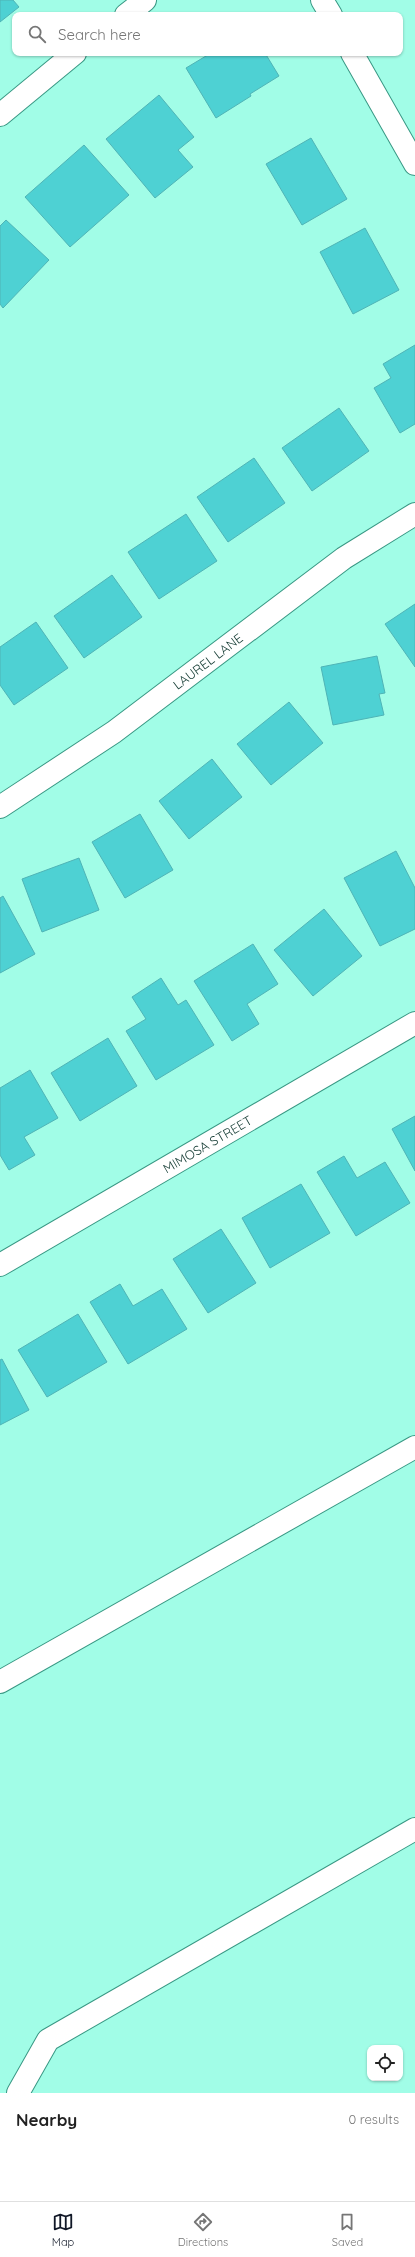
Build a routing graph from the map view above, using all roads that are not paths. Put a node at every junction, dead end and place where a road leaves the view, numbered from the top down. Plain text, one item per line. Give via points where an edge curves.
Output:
1 (145, 0) edge
2 (322, 0) edge
3 (130, 12) edge
4 (329, 12) edge
5 (71, 56) edge
6 (354, 56) edge
7 (0, 115) edge
8 (415, 164) edge
9 (415, 514) edge
10 (0, 807) edge
11 (415, 1023) edge
12 (0, 1265) edge
13 (415, 1447) edge
14 (0, 1682) edge
15 (415, 1829) edge
16 (18, 2093) edge

1 - 3 street
2 - 4 street
5 - 7 street
6 - 8 street
9 - 10 street, LAUREL LANE via 344,558 114,732
11 - 12 street, MIMOSA STREET
13 - 14 street
15 - 16 street via 48,2040

